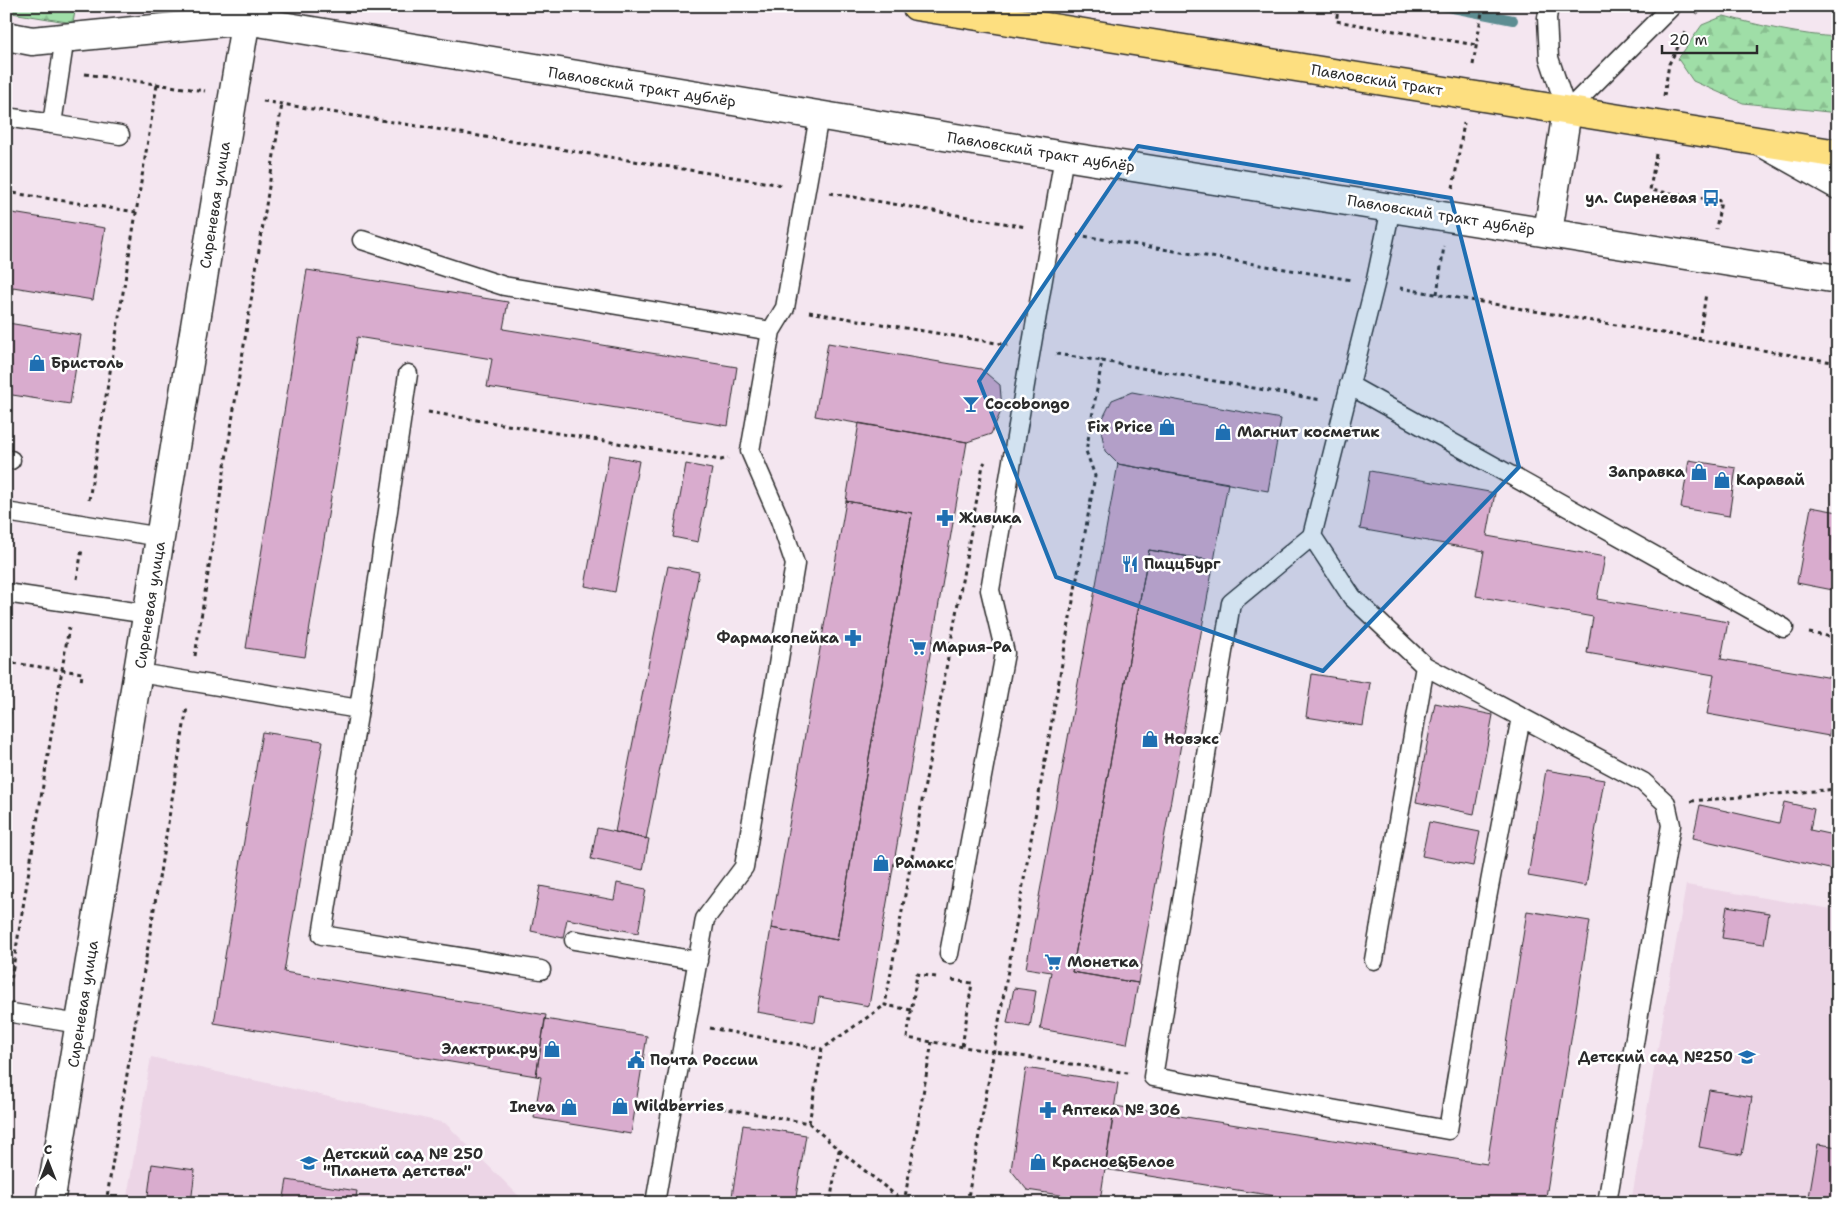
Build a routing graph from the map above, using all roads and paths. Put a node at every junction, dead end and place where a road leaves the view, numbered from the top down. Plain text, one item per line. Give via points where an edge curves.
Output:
1 (916, 6) edge
2 (1340, 6) edge
3 (1483, 6) edge
4 (1549, 6) edge
5 (1672, 6) edge
6 (1819, 6) edge
7 (1838, 8) edge
8 (247, 13) edge
9 (6, 36) edge
10 (65, 37) junction
11 (1476, 45) junction
12 (60, 70) junction
13 (233, 95) junction
14 (1468, 95) junction
15 (282, 104) junction
16 (1567, 111) junction
17 (819, 116) junction
18 (6, 117) edge
19 (52, 124) junction
20 (120, 135) dead end
21 (1759, 141) junction
22 (1838, 154) edge
23 (1064, 156) junction
24 (1838, 186) edge
25 (807, 189) junction
26 (1650, 190) dead end
27 (6, 192) edge
28 (1391, 208) junction
29 (136, 212) dead end
30 (1449, 217) junction
31 (1716, 230) dead end
32 (1052, 231) junction
33 (1548, 232) junction
34 (362, 240) dead end
35 (1838, 278) edge
36 (1375, 284) junction
37 (1706, 293) dead end
38 (1437, 294) junction
39 (786, 308) junction
40 (770, 330) junction
41 (1698, 340) junction
42 (1031, 350) junction
43 (1102, 361) junction
44 (1838, 363) edge
45 (408, 374) dead end
46 (1349, 385) junction
47 (1344, 404) junction
48 (403, 408) junction
49 (750, 451) junction
50 (988, 459) dead end
51 (6, 512) edge
52 (1312, 536) junction
53 (161, 538) junction
54 (6, 593) edge
55 (148, 614) junction
56 (1784, 628) dead end
57 (6, 662) edge
58 (1425, 666) junction
59 (139, 673) junction
60 (191, 681) junction
61 (81, 683) dead end
62 (359, 709) junction
63 (1521, 717) junction
64 (1838, 789) edge
65 (1666, 803) junction
66 (574, 940) dead end
67 (949, 954) dead end
68 (1374, 960) dead end
69 (698, 962) junction
70 (541, 970) dead end
71 (885, 1005) junction
72 (911, 1010) junction
73 (6, 1012) edge
74 (79, 1024) junction
75 (686, 1024) junction
76 (932, 1042) junction
77 (962, 1047) junction
78 (822, 1049) junction
79 (992, 1052) junction
80 (1153, 1078) junction
81 (672, 1100) junction
82 (809, 1123) junction
83 (839, 1150) junction
84 (905, 1202) edge
85 (50, 1203) edge
86 (106, 1203) edge
87 (655, 1203) edge
88 (830, 1203) edge
89 (967, 1203) edge
90 (1607, 1203) edge

1 - 14 main road, Павловский тракт
2 - 11 path via 1336,22
3 - 11 path
4 - 16 lane via 1549,58
5 - 16 lane
6 - 7 path
8 - 10 street, Павловский тракт дублёр
8 - 13 street, Сиреневая улица
8 - 17 street, Павловский тракт дублёр
9 - 10 street, Павловский тракт дублёр via 32,41
10 - 12 lane
11 - 14 path
12 - 13 path
12 - 19 lane
13 - 15 path
13 - 53 street, Сиреневая улица
14 - 16 main road, Павловский тракт
14 - 30 path
15 - 25 path
15 - 60 path
16 - 21 main road, Павловский тракт
16 - 33 street
17 - 23 street, Павловский тракт дублёр
17 - 25 lane
18 - 19 lane
19 - 20 lane
21 - 22 main road, Павловский тракт
21 - 24 street
23 - 28 street, Павловский тракт дублёр
23 - 32 lane
25 - 32 path
25 - 39 lane
26 - 31 path via 1720,201
27 - 29 path
28 - 30 street, Павловский тракт дублёр
28 - 36 lane
30 - 33 street, Павловский тракт дублёр
30 - 38 path
32 - 36 path
32 - 42 lane
33 - 35 street, Павловский тракт дублёр
34 - 40 lane via 504,286
36 - 38 path
36 - 46 lane
37 - 41 path
38 - 41 path
39 - 40 lane
39 - 42 path
40 - 49 lane
41 - 44 path
42 - 43 path
42 - 67 lane via 990,590 1004,654
43 - 47 path
43 - 79 path via 1086,451 1095,476
45 - 48 lane
46 - 47 lane
46 - 56 lane
47 - 52 lane
48 - 49 path via 722,460
48 - 62 lane
49 - 69 lane via 795,564 744,867 705,920
50 - 71 path via 982,465
51 - 53 lane
52 - 58 lane via 1352,596
52 - 80 lane via 1231,604
53 - 55 street, Сиреневая улица
54 - 55 lane
55 - 59 street, Сиреневая улица
57 - 61 path via 82,673
58 - 63 lane
58 - 68 lane
59 - 60 lane
59 - 74 street, Сиреневая улица
60 - 62 lane
60 - 86 path
62 - 70 lane via 322,935
63 - 65 lane via 1643,782
63 - 80 lane via 1448,1130
64 - 65 path
65 - 90 lane via 1672,825
66 - 69 lane
69 - 75 lane
71 - 72 path
71 - 78 path
72 - 76 path via 907,1038
72 - 77 path via 917,974 972,983
73 - 74 lane
74 - 85 street, Сиреневая улица
75 - 78 path
75 - 81 lane
76 - 77 path
76 - 84 path
77 - 79 path
78 - 82 path
79 - 80 path
79 - 89 path
81 - 82 path
81 - 87 lane
82 - 83 path
83 - 84 path
83 - 88 path

